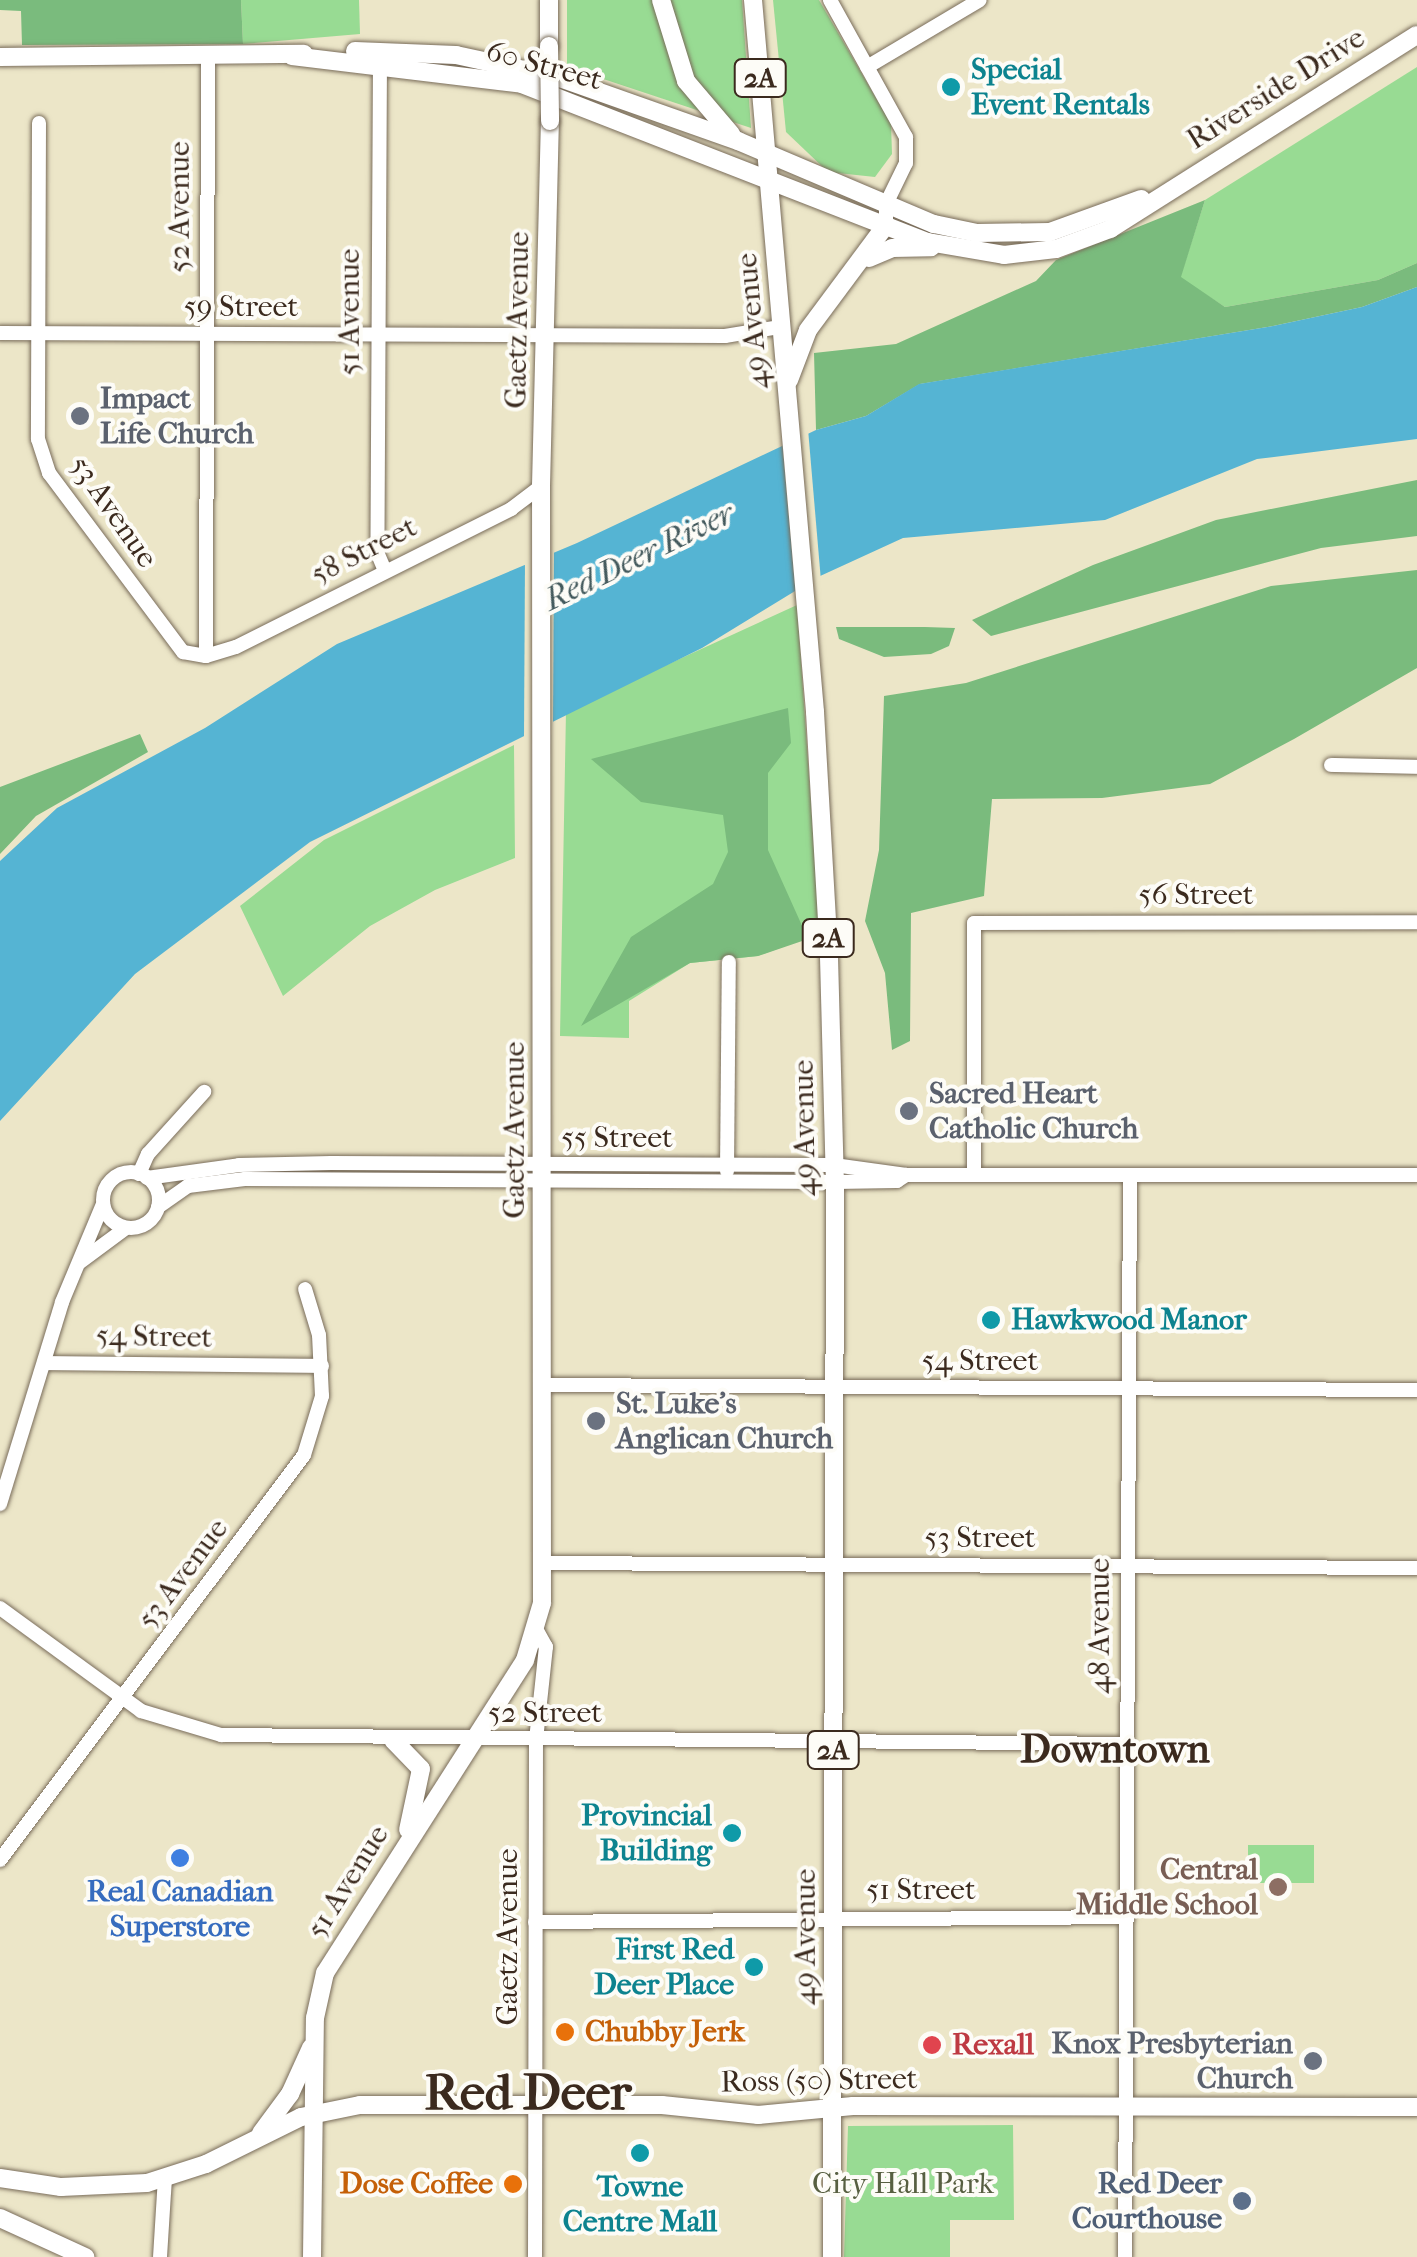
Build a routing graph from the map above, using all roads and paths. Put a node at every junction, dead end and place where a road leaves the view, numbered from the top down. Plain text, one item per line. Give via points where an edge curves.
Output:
1 (661, 0) edge
2 (754, 0) edge
3 (830, 0) edge
4 (980, 0) edge
5 (551, 5) edge
6 (1417, 34) edge
7 (0, 57) edge
8 (380, 57) junction
9 (208, 58) junction
10 (868, 68) junction
11 (39, 123) dead end
12 (738, 141) junction
13 (767, 156) junction
14 (769, 180) junction
15 (886, 204) junction
16 (886, 226) junction
17 (1053, 240) junction
18 (946, 247) junction
19 (862, 262) junction
20 (780, 327) junction
21 (0, 333) edge
22 (38, 333) junction
23 (206, 334) junction
24 (546, 334) junction
25 (377, 335) junction
26 (787, 390) junction
27 (541, 486) junction
28 (385, 571) junction
29 (206, 656) junction
30 (1331, 765) dead end
31 (1417, 766) edge
32 (1417, 922) edge
33 (729, 962) dead end
34 (204, 1092) dead end
35 (727, 1166) junction
36 (541, 1173) junction
37 (834, 1174) junction
38 (1417, 1174) edge
39 (974, 1175) junction
40 (143, 1176) junction
41 (1130, 1176) junction
42 (727, 1182) junction
43 (103, 1204) junction
44 (158, 1208) junction
45 (126, 1228) junction
46 (80, 1262) junction
47 (305, 1290) dead end
48 (46, 1363) junction
49 (322, 1366) junction
50 (543, 1385) junction
51 (1130, 1389) junction
52 (1417, 1390) edge
53 (834, 1391) junction
54 (0, 1504) edge
55 (544, 1563) junction
56 (834, 1564) junction
57 (1128, 1566) junction
58 (1417, 1568) edge
59 (0, 1608) edge
60 (537, 1631) junction
61 (122, 1699) junction
62 (393, 1740) junction
63 (477, 1740) junction
64 (536, 1740) junction
65 (832, 1744) junction
66 (1128, 1744) junction
67 (403, 1846) junction
68 (0, 1860) edge
69 (1126, 1918) junction
70 (834, 1920) junction
71 (535, 1922) junction
72 (315, 2038) junction
73 (535, 2104) junction
74 (1126, 2106) junction
75 (1417, 2107) edge
76 (832, 2108) junction
77 (315, 2113) junction
78 (258, 2137) junction
79 (0, 2178) edge
80 (165, 2178) junction
81 (0, 2218) edge
82 (84, 2257) edge
83 (160, 2257) edge
84 (312, 2257) edge
85 (535, 2257) edge
86 (832, 2257) edge
87 (1126, 2257) edge

1 - 12 main road via 686,81
2 - 13 main road, 49 Avenue / 2A
3 - 10 street
4 - 10 street
5 - 24 main road, Gaetz Avenue, bridge
6 - 17 main road, Riverside Drive via 1164,190
7 - 9 main road, 60 Street
8 - 9 main road, 60 Street
8 - 12 main road, 60 Street via 456,54 558,77
8 - 14 main road, 60 Street via 556,94
8 - 25 street, 51 Avenue
9 - 23 street, 52 Avenue
10 - 15 street via 908,143
11 - 22 street, 53 Avenue
12 - 13 main road, 60 Street
13 - 14 main road, 49 Avenue / 2A
13 - 15 main road, Riverside Drive
14 - 16 main road, Riverside Drive
14 - 20 main road, 49 Avenue / 2A
15 - 16 street
15 - 17 main road, Riverside Drive via 977,233
16 - 18 main road, Riverside Drive
16 - 19 main road
17 - 18 main road, Riverside Drive via 994,255
18 - 19 main road via 892,248
19 - 26 main road via 808,330
20 - 24 street, 59 Street via 725,336
20 - 26 main road, 49 Avenue / 2A
21 - 22 street, 59 Street
22 - 23 street, 59 Street
22 - 29 street, 53 Avenue via 38,439 48,473 174,644
23 - 25 street, 59 Street
23 - 29 street, 52 Avenue
24 - 25 street, 59 Street
24 - 27 main road, Gaetz Avenue
25 - 28 street, 51 Avenue via 377,554
26 - 37 main road, 49 Avenue / 2A via 815,712
27 - 28 street, 58 Street via 511,510
27 - 36 main road, Gaetz Avenue
28 - 29 street, 58 Street
30 - 31 street
32 - 39 street, 56 Street via 974,923
33 - 35 street
34 - 40 street via 148,1154
35 - 36 street, 55 Street
35 - 37 street, 55 Street
35 - 42 street
36 - 40 street, 55 Street via 239,1165
36 - 42 street, 55 Street
36 - 44 street, 55 Street via 225,1180 177,1190
36 - 50 main road, Gaetz Avenue
37 - 39 street, 55 Street via 896,1181 906,1175
37 - 42 street, 55 Street
37 - 53 main road, 49 Avenue / 2A
38 - 41 street, 55 Street
39 - 41 street, 55 Street
40 - 43 street via 114,1178
40 - 44 street
41 - 51 street, 48 Avenue
43 - 45 street via 111,1220
43 - 46 street
44 - 45 street via 149,1222
45 - 46 street
46 - 48 street
47 - 49 street, 53 Avenue
48 - 49 street, 54 Street
48 - 54 street
49 - 61 street, 53 Avenue via 316,1428 297,1468
50 - 53 street, 54 Street
50 - 55 main road, Gaetz Avenue
51 - 52 street, 54 Street
51 - 53 street, 54 Street
51 - 57 street, 48 Avenue
53 - 56 main road, 49 Avenue / 2A
55 - 56 street, 53 Street
55 - 60 main road, Gaetz Avenue
56 - 57 street, 53 Street
56 - 65 main road, 49 Avenue / 2A
57 - 58 street, 53 Street
57 - 66 street, 48 Avenue
59 - 61 street, 52 Street
60 - 63 main road, 51 Avenue
60 - 64 street, Gaetz Avenue via 546,1647
61 - 62 street, 52 Street via 169,1724 220,1735
61 - 68 street, 53 Avenue
62 - 63 street, 52 Street
62 - 67 main road via 415,1757 422,1778
63 - 64 street, 52 Street
63 - 67 main road, 51 Avenue
64 - 65 street, 52 Street
64 - 71 street, Gaetz Avenue
65 - 66 street, 52 Street
65 - 70 main road, 49 Avenue / 2A
66 - 69 street, 48 Avenue
67 - 72 main road, 51 Avenue via 332,1956
69 - 70 street, 51 Street
69 - 74 street, 48 Avenue
70 - 71 street, 51 Street
70 - 76 main road, 49 Avenue / 2A
71 - 73 street, Gaetz Avenue
72 - 77 main road, 51 Avenue
72 - 78 main road via 290,2094
73 - 76 main road, Ross (50) Street via 662,2105 736,2115
73 - 77 main road, Ross (50) Street via 360,2105
73 - 85 street, Gaetz Avenue
74 - 75 main road, Ross (50) Street
74 - 76 main road, Ross (50) Street
74 - 87 street, 48 Avenue
76 - 86 main road, 49 Avenue / 2A
77 - 78 main road, Ross (50) Street
77 - 84 main road, 51 Avenue
78 - 80 main road, Ross (50) Street
79 - 80 main road, Ross (50) Street via 103,2188
80 - 83 street
81 - 82 main road

